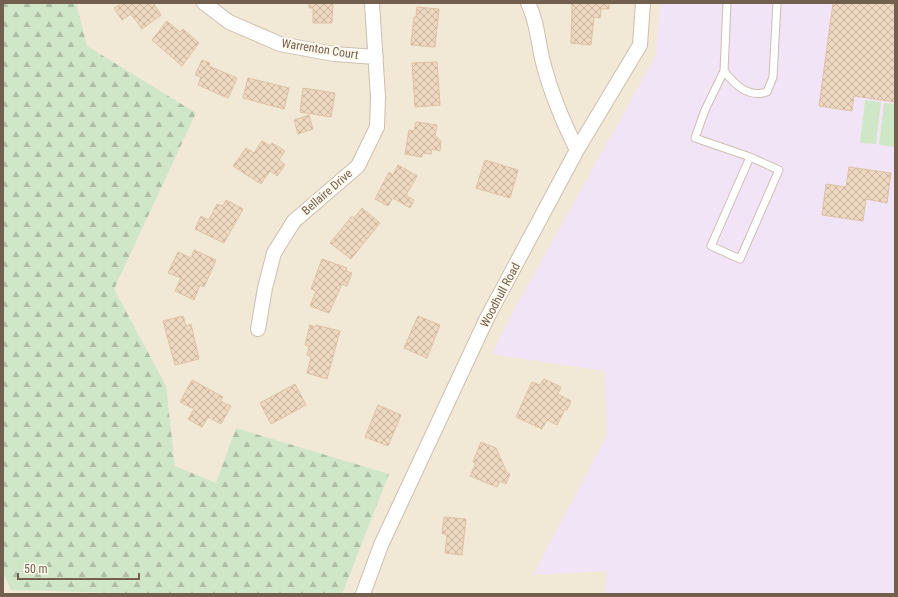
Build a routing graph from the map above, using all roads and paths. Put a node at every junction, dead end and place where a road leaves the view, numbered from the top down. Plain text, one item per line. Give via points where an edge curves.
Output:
1 (204, 3) edge
2 (372, 3) edge
3 (528, 3) edge
4 (643, 3) edge
5 (727, 3) edge
6 (777, 3) edge
7 (376, 57) junction
8 (724, 71) junction
9 (577, 150) junction
10 (750, 157) junction
11 (258, 329) dead end
12 (363, 594) edge

1 - 7 street, Warrenton Court via 229,22 280,44 334,54
2 - 7 street, Bellaire Drive
3 - 9 street via 534,14 544,65 556,107
4 - 9 street, Woodhull Road via 640,45
5 - 8 lane
6 - 8 lane via 773,77 766,92 754,94 739,88
7 - 11 street, Bellaire Drive via 377,127 358,166 294,221 274,253
8 - 10 lane via 695,138
9 - 12 street, Woodhull Road via 487,318 381,546
10 - 10 lane via 711,246 740,259 779,170

